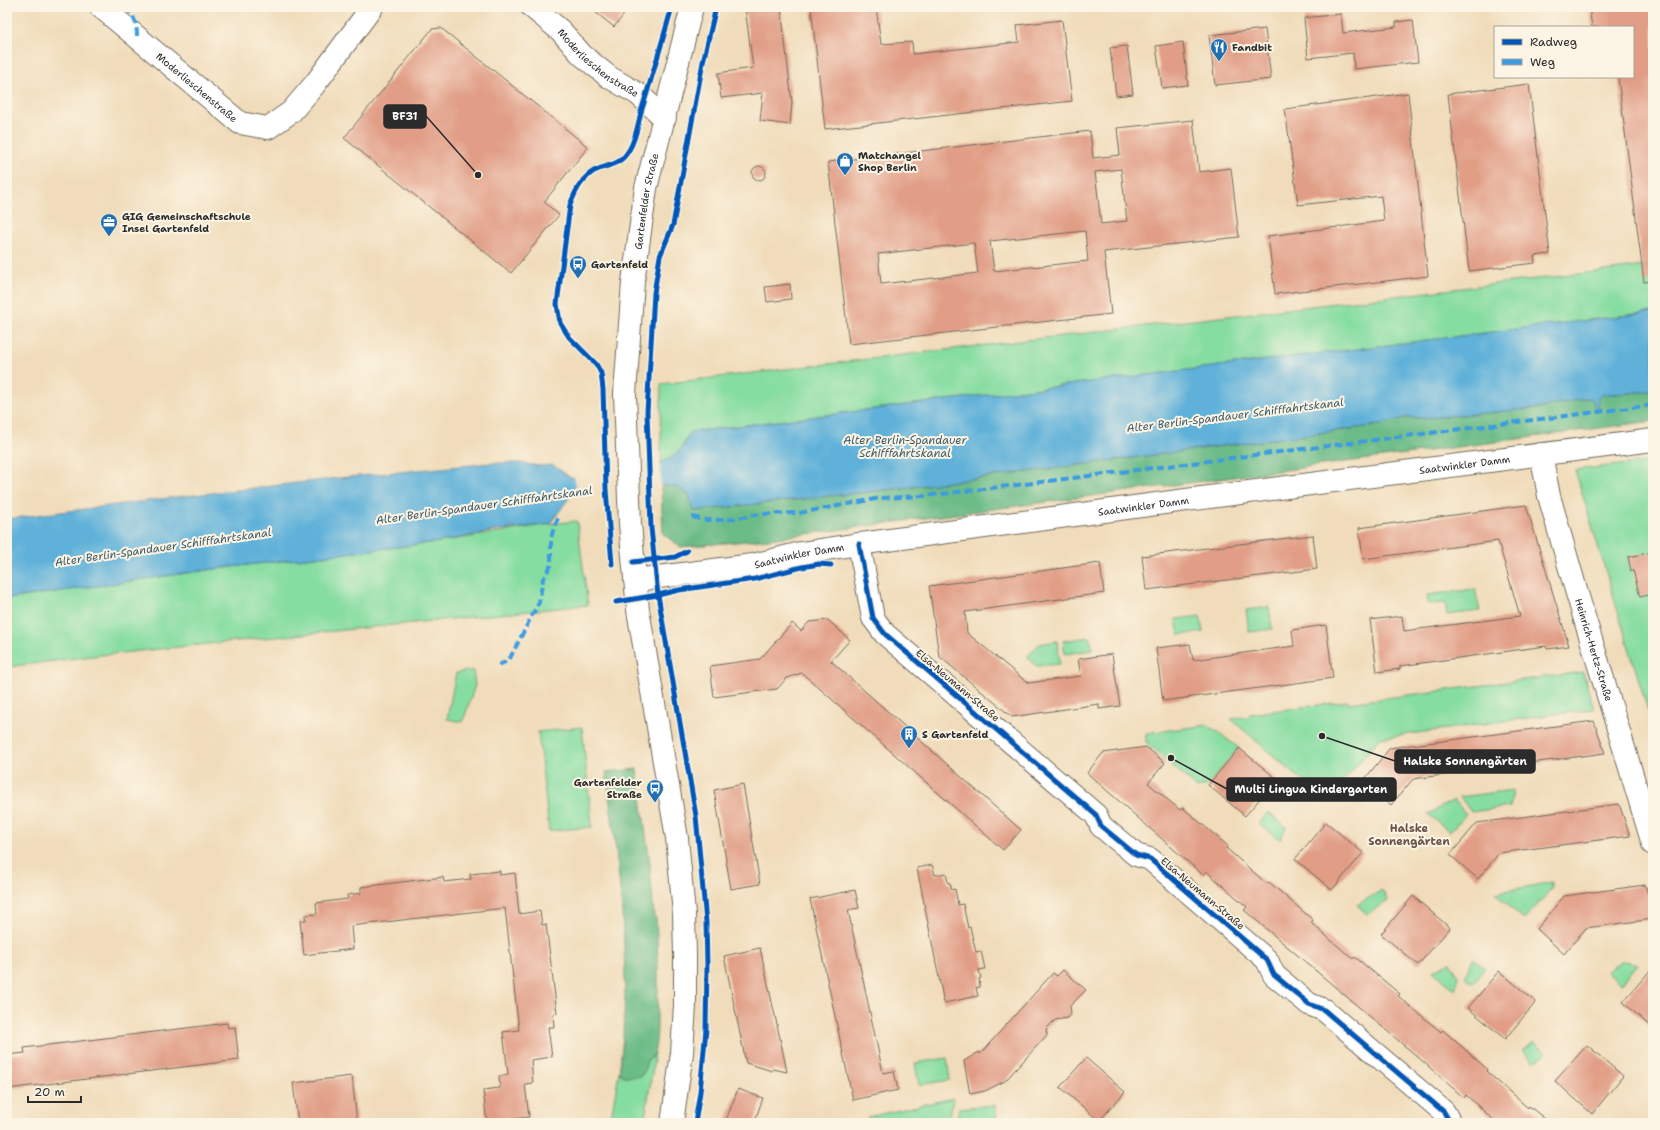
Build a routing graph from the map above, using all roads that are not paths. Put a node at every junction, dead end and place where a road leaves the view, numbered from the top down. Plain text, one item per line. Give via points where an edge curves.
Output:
1 (101, 7) edge
2 (372, 7) edge
3 (532, 7) edge
4 (692, 7) edge
5 (665, 118) junction
6 (1653, 440) edge
7 (1541, 454) junction
8 (859, 544) junction
9 (635, 580) junction
10 (1653, 844) edge
11 (672, 1123) edge
12 (1450, 1123) edge

1 - 2 main road, Moderlieschenstraße via 240,123 268,128 291,112
3 - 5 main road, Moderlieschenstraße via 561,31 582,56 609,77 638,94
4 - 5 main road, Gartenfelder Straße
5 - 9 main road, Gartenfelder Straße via 647,182 633,282 626,369 626,448
6 - 7 main road, Saatwinkler Damm
7 - 8 main road, Saatwinkler Damm
7 - 10 main road, Heinrich-Hertz-Straße via 1549,496
8 - 9 main road, Saatwinkler Damm via 801,553 753,565
8 - 12 main road, Elsa-Neumann-Straße via 873,618 885,634 1096,815 1101,826 1136,855 1150,859 1267,960 1274,975 1309,1004 1324,1010 1444,1112
9 - 11 main road via 644,649 668,775 684,914 685,1005 682,1053

